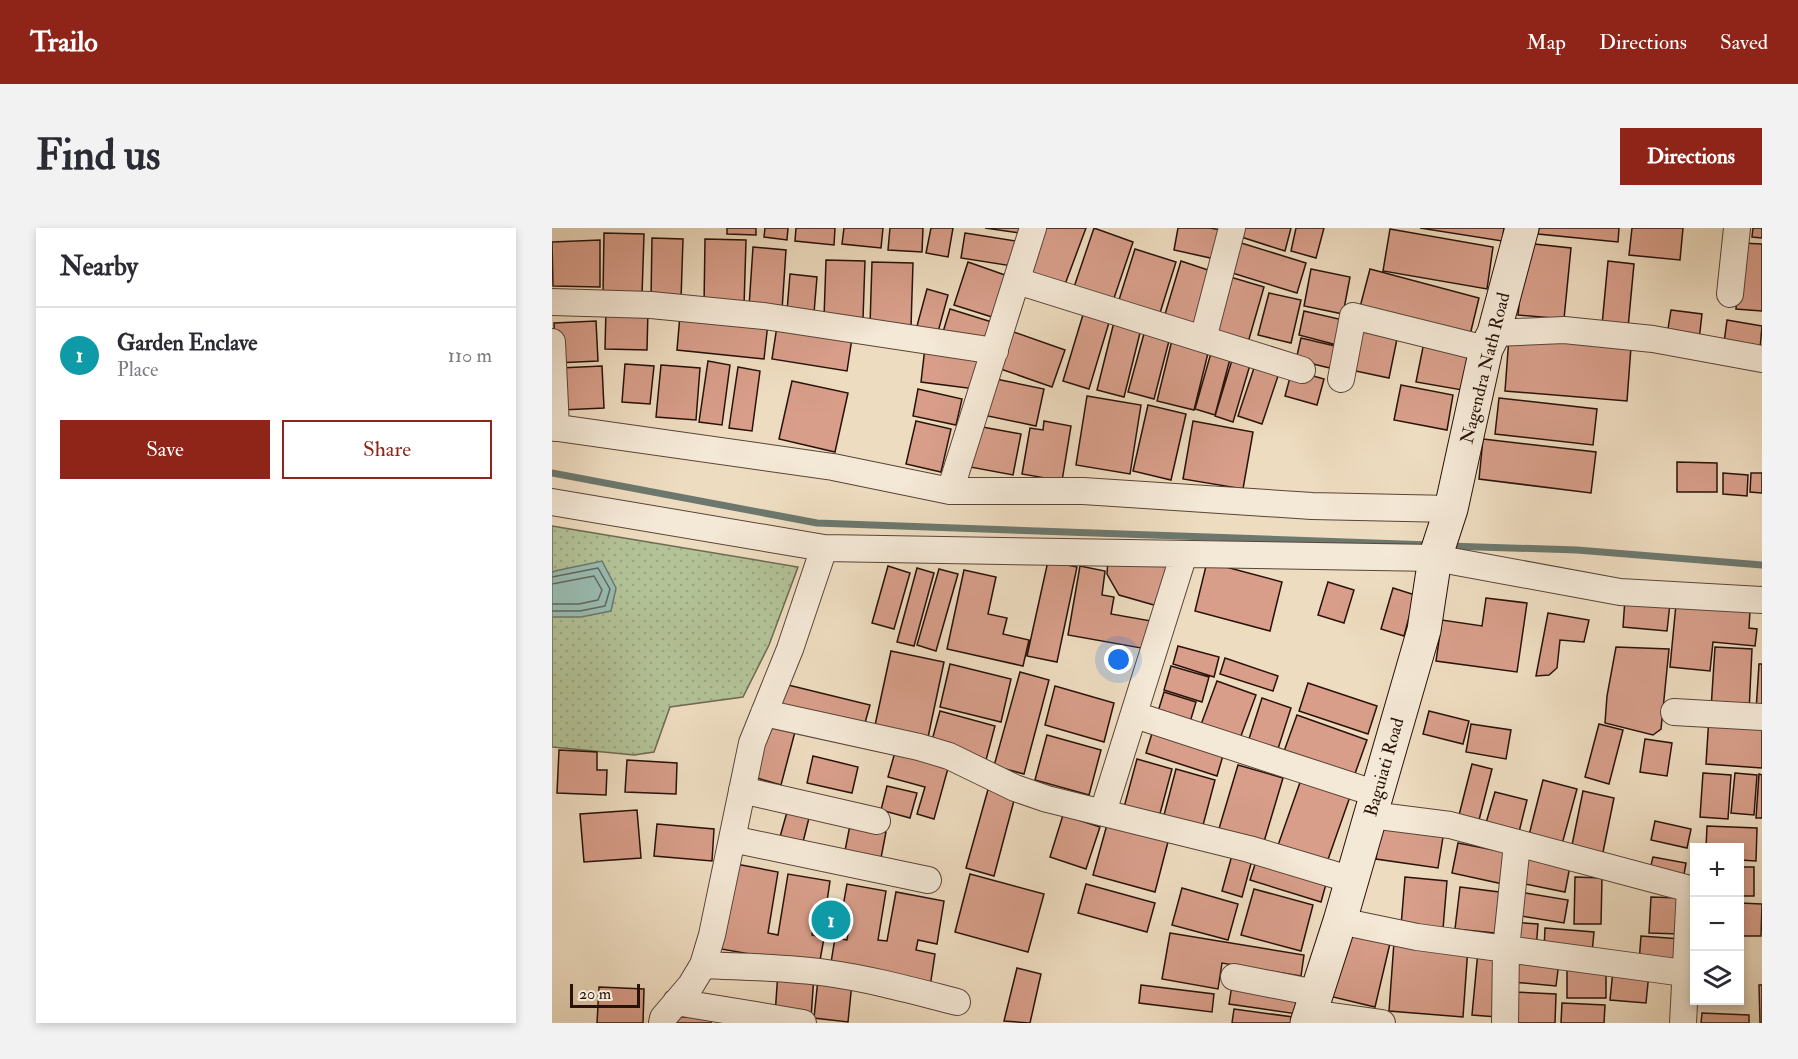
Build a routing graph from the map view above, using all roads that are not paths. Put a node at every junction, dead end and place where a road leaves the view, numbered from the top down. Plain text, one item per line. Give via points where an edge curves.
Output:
1 (1034, 228) edge
2 (1232, 228) edge
3 (1522, 228) edge
4 (1737, 228) edge
5 (1017, 281) junction
6 (1730, 294) dead end
7 (552, 302) edge
8 (1203, 339) junction
9 (1490, 341) junction
10 (552, 342) edge
11 (995, 351) junction
12 (1762, 359) edge
13 (1302, 370) dead end
14 (1341, 379) dead end
15 (554, 427) edge
16 (950, 491) junction
17 (552, 502) edge
18 (1451, 509) junction
19 (824, 548) junction
20 (1184, 554) junction
21 (1435, 558) junction
22 (1762, 600) edge
23 (1674, 712) dead end
24 (764, 713) junction
25 (1135, 715) junction
26 (1762, 717) edge
27 (742, 790) junction
28 (1374, 805) junction
29 (1103, 812) junction
30 (877, 821) dead end
31 (732, 839) junction
32 (1517, 844) junction
33 (928, 880) dead end
34 (1352, 880) junction
35 (1340, 921) junction
36 (1506, 949) junction
37 (704, 965) junction
38 (1684, 973) junction
39 (1234, 977) dead end
40 (676, 1002) junction
41 (957, 1002) dead end
42 (1311, 1010) edge
43 (662, 1023) edge
44 (802, 1023) edge
45 (1382, 1023) edge
46 (1504, 1023) edge
47 (1683, 1023) edge

1 - 5 street
2 - 8 street
3 - 9 street, Nagendra Nath Road
4 - 6 street
5 - 8 street
5 - 11 street
7 - 11 street via 651,305 764,316
8 - 13 street
9 - 12 street via 1575,331 1653,339
9 - 14 street via 1353,316
9 - 18 street, Nagendra Nath Road
10 - 15 street
11 - 16 street
15 - 16 street via 833,467
16 - 18 street via 1083,491 1312,506
17 - 19 street
18 - 21 street, Baguiati Road
19 - 20 street
19 - 24 street
20 - 21 street
20 - 25 street
21 - 22 street via 1620,592
21 - 28 street, Baguiati Road via 1424,630
23 - 26 street
24 - 27 street via 752,743
24 - 29 street via 919,747 949,756 1015,788
25 - 28 street
25 - 29 street
27 - 30 street
27 - 31 street
28 - 32 street
28 - 34 street, Baguiati Road
29 - 34 street
31 - 33 street
31 - 37 street
32 - 36 street
32 - 38 street via 1690,889
34 - 35 street, Baguiati Road
35 - 36 street
35 - 42 street, Baguiati Road
36 - 38 street
36 - 46 street
37 - 40 street
37 - 41 street via 827,973
38 - 47 street
39 - 42 street
40 - 43 street
40 - 44 street
42 - 45 street

